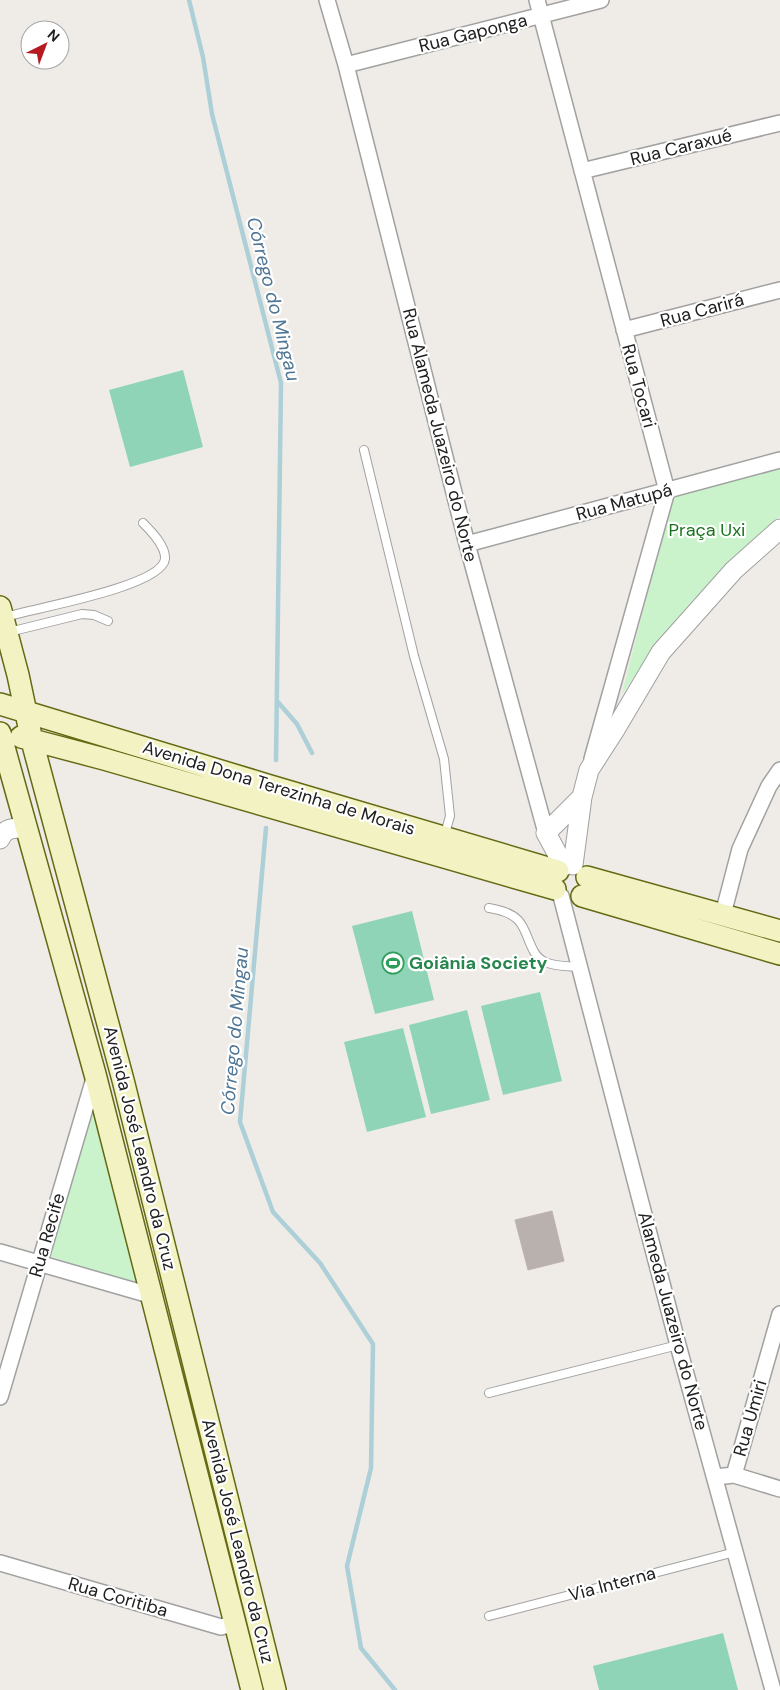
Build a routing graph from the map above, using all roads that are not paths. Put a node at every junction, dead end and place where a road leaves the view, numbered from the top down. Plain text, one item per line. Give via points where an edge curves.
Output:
1 (327, 0) edge
2 (537, 0) edge
3 (601, 0) edge
4 (541, 15) junction
5 (346, 65) junction
6 (780, 123) edge
7 (582, 171) junction
8 (780, 290) edge
9 (624, 330) junction
10 (364, 450) dead end
11 (780, 460) edge
12 (667, 491) junction
13 (143, 524) dead end
14 (780, 529) edge
15 (467, 544) junction
16 (3, 619) edge
17 (108, 621) dead end
18 (0, 703) edge
19 (0, 712) edge
20 (26, 712) junction
21 (0, 731) edge
22 (32, 740) junction
23 (589, 770) junction
24 (780, 770) edge
25 (582, 797) junction
26 (26, 828) junction
27 (546, 833) junction
28 (444, 838) junction
29 (0, 839) edge
30 (570, 882) junction
31 (489, 908) dead end
32 (723, 914) junction
33 (780, 931) edge
34 (780, 954) edge
35 (580, 968) junction
36 (95, 1074) junction
37 (0, 1252) edge
38 (39, 1263) junction
39 (153, 1296) junction
40 (780, 1314) edge
41 (678, 1345) junction
42 (489, 1393) dead end
43 (0, 1397) edge
44 (734, 1475) junction
45 (716, 1478) junction
46 (780, 1489) edge
47 (735, 1552) junction
48 (0, 1563) edge
49 (488, 1616) dead end
50 (236, 1623) junction
51 (774, 1667) edge
52 (252, 1690) edge
53 (275, 1690) edge
54 (773, 1690) edge

1 - 5 street, Rua Alameda Juazeiro do Norte
2 - 4 street, Rua Tocari
3 - 4 street, Rua Gaponga
4 - 5 street, Rua Gaponga
4 - 7 street, Rua Tocari
5 - 15 street, Rua Alameda Juazeiro do Norte
6 - 7 street, Rua Caraxué
7 - 9 street, Rua Tocari
8 - 9 street, Rua Carirá
9 - 12 street, Rua Tocari
10 - 28 lane via 414,656 444,759 450,816
11 - 12 street, Rua Matupá
12 - 15 street, Rua Matupá
12 - 23 street
13 - 16 lane via 164,550 165,560 155,571 115,589
14 - 23 street via 734,570 661,652
15 - 27 street, Rua Alameda Juazeiro do Norte
16 - 17 lane via 82,614
16 - 20 main road, Avenida José Leandro da Cruz
18 - 19 main road
18 - 20 main road, Avenida Dona Terezinha de Morais
20 - 22 main road, Avenida José Leandro da Cruz
20 - 28 main road, Avenida Dona Terezinha de Morais
21 - 22 main road, Avenida Dona Terezinha de Morais
21 - 26 main road, Avenida José Leandro da Cruz
22 - 30 main road, Avenida Dona Terezinha de Morais
22 - 53 main road, Avenida José Leandro da Cruz via 124,1080
23 - 25 street
24 - 32 street via 769,786 740,849
25 - 27 street
25 - 30 street
26 - 29 street via 6,830
26 - 36 main road, Avenida José Leandro da Cruz
27 - 30 street, Rua Alameda Juazeiro do Norte
28 - 30 main road, Avenida Dona Terezinha de Morais
30 - 32 main road, Avenida Dona Terezinha de Morais
30 - 34 main road, Avenida Dona Terezinha de Morais
30 - 35 street, Alameda Juazeiro do Norte
31 - 35 lane via 505,911 518,920 536,954 544,962
32 - 33 main road, Avenida Dona Terezinha de Morais
35 - 41 street, Alameda Juazeiro do Norte
36 - 38 street, Rua Recife
36 - 39 main road, Avenida José Leandro da Cruz
37 - 38 street
38 - 39 street
38 - 43 street, Rua Recife
39 - 50 main road, Avenida José Leandro da Cruz
40 - 44 street, Rua Umiri
41 - 42 lane
41 - 45 street, Alameda Juazeiro do Norte
44 - 45 street, Rua Umiri
44 - 46 street
45 - 47 street, Alameda Juazeiro do Norte
47 - 49 lane, Via Interna
47 - 51 street, Alameda Juazeiro do Norte
48 - 50 street, Rua Coritiba via 221,1627
50 - 52 main road, Avenida José Leandro da Cruz
51 - 54 street, Alameda Juazeiro do Norte

